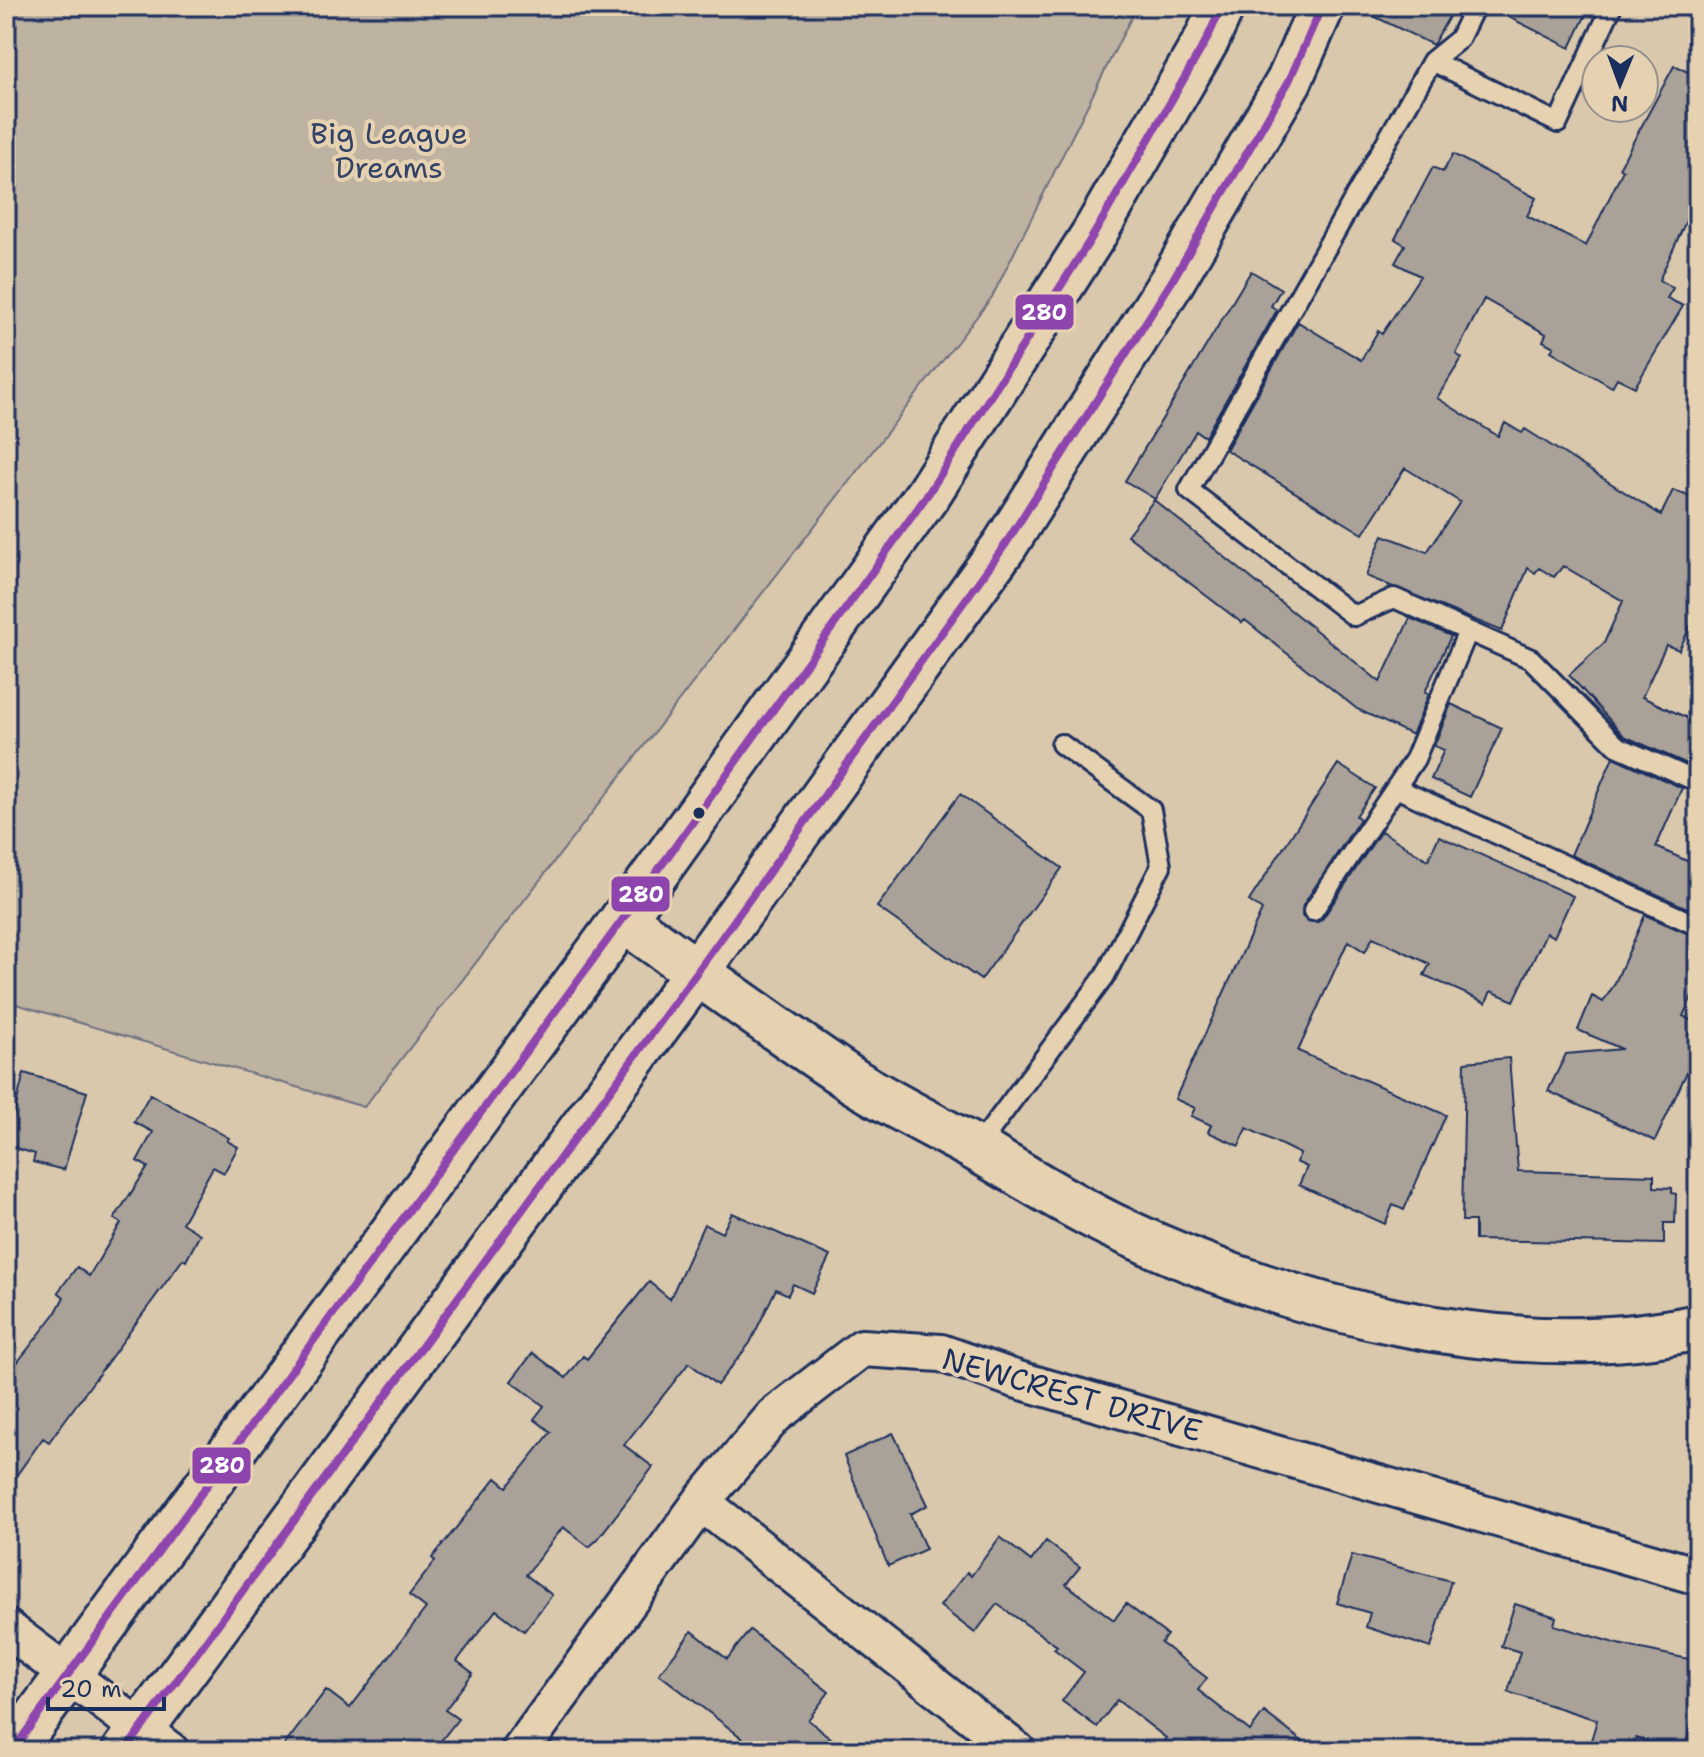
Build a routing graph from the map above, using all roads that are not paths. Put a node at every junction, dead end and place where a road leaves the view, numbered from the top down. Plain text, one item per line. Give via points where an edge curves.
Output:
1 (1222, 6) edge
2 (1322, 6) edge
3 (1475, 6) edge
4 (1612, 6) edge
5 (1432, 61) junction
6 (1468, 631) junction
7 (1061, 744) dead end
8 (1698, 782) edge
9 (1396, 788) junction
10 (1313, 911) dead end
11 (623, 919) junction
12 (1698, 926) edge
13 (697, 972) junction
14 (976, 1149) junction
15 (1698, 1327) edge
16 (701, 1502) junction
17 (1698, 1576) edge
18 (6, 1628) edge
19 (67, 1674) junction
20 (145, 1743) edge
21 (12, 1751) edge
22 (520, 1751) edge
23 (1017, 1751) edge

1 - 11 main road via 1094,234 928,494
2 - 13 main road via 1289,81 1195,241 1005,545
3 - 5 lane via 1459,39
4 - 5 lane via 1558,123
5 - 6 lane via 1189,490 1354,616 1394,598
6 - 8 lane via 1531,659 1617,746
6 - 9 lane via 1415,759
7 - 14 lane via 1151,810 1161,866 1105,976
9 - 10 lane
9 - 12 lane
11 - 13 main road
11 - 19 main road
13 - 14 main road via 857,1083
13 - 20 main road
14 - 15 main road via 1113,1226 1220,1270 1327,1304 1442,1331 1554,1343
16 - 17 street, NEWCREST DRIVE via 774,1416 862,1348 941,1353 1015,1379
16 - 22 street, NEWCREST DRIVE
16 - 23 street
18 - 19 street
19 - 20 street
19 - 21 main road

